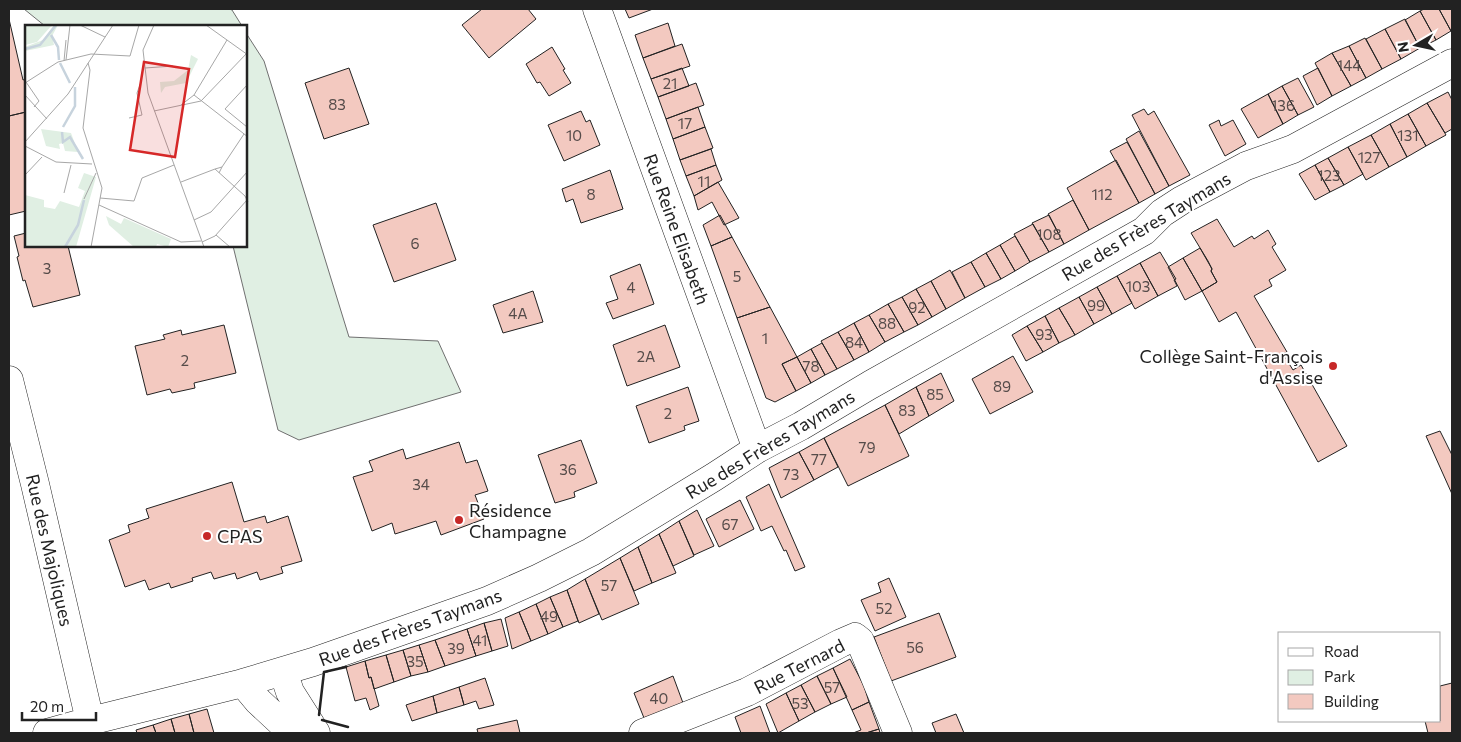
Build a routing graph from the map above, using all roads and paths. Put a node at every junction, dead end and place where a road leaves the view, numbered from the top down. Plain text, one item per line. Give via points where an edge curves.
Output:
1 (596, 15) edge
2 (1452, 63) edge
3 (9, 380) edge
4 (757, 449) junction
5 (283, 671) junction
6 (244, 683) junction
7 (90, 721) junction
8 (47, 733) edge
9 (310, 733) edge
10 (316, 733) edge
11 (643, 733) edge
12 (898, 733) edge

1 - 4 street, Rue Reine Elisabeth
2 - 4 street, Rue des Frères Taymans via 1293,148 1246,166 1182,200 1162,213 1144,231
3 - 7 street, Rue des Majoliques
4 - 5 street, Rue des Frères Taymans via 591,552 539,578 478,604
5 - 6 street, Rue des Frères Taymans
5 - 10 street via 290,692
6 - 7 street, Rue des Frères Taymans
6 - 9 street via 287,728
7 - 8 street, Rue des Frères Taymans
11 - 12 street, Rue Ternard via 747,692 855,637 860,640

